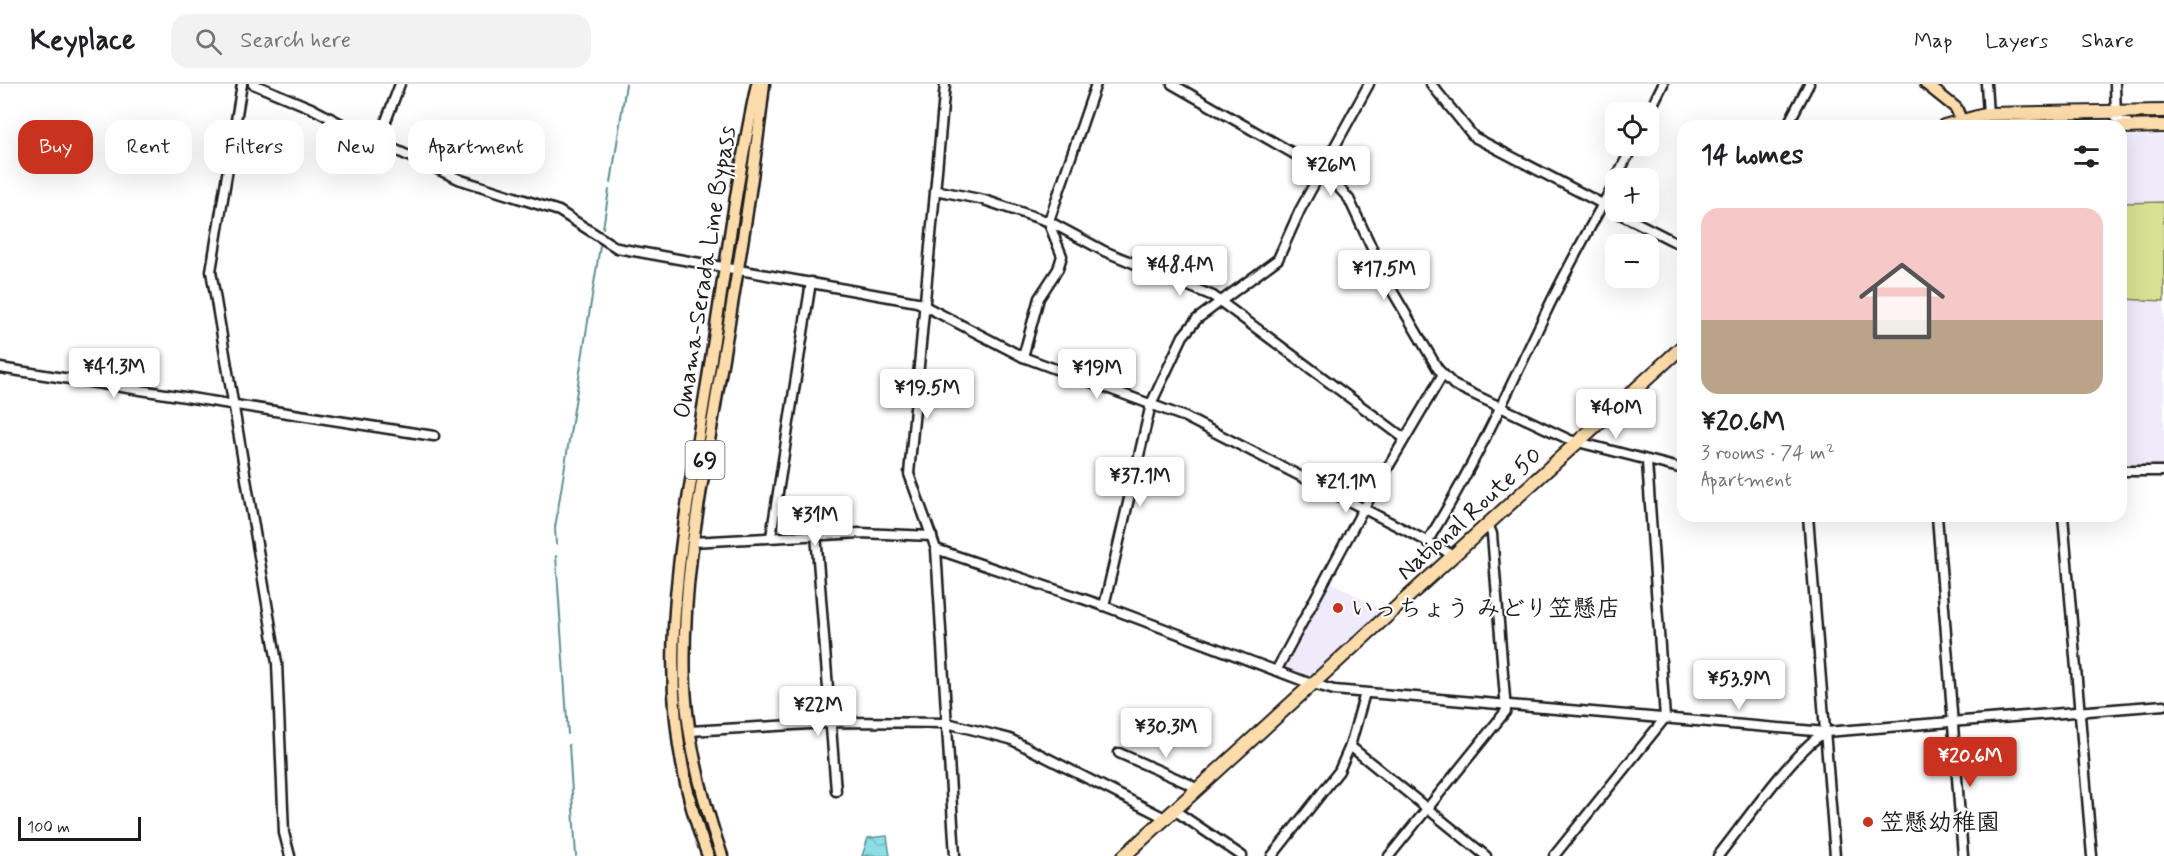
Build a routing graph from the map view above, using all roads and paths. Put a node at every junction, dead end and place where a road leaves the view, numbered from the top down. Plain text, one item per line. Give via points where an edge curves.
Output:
1 (242, 84) edge
2 (253, 84) edge
3 (400, 84) edge
4 (757, 84) edge
5 (764, 84) edge
6 (945, 84) edge
7 (1096, 84) edge
8 (1172, 84) edge
9 (1369, 84) edge
10 (1431, 84) edge
11 (1663, 84) edge
12 (1809, 84) edge
13 (1926, 84) edge
14 (1986, 84) edge
15 (2115, 84) edge
16 (1654, 102) edge
17 (2164, 111) edge
18 (2115, 112) junction
19 (338, 120) edge
20 (386, 120) edge
21 (1790, 120) edge
22 (1961, 120) edge
23 (1987, 120) edge
24 (2119, 120) edge
25 (2127, 123) edge
26 (2164, 124) edge
27 (2127, 127) edge
28 (396, 150) edge
29 (1321, 171) junction
30 (935, 190) junction
31 (1605, 200) edge
32 (1603, 204) junction
33 (1050, 222) junction
34 (1637, 222) edge
35 (1677, 243) edge
36 (725, 267) junction
37 (738, 269) junction
38 (811, 282) junction
39 (1222, 301) junction
40 (924, 304) junction
41 (1677, 352) edge
42 (1023, 357) junction
43 (0, 368) edge
44 (1443, 374) junction
45 (1151, 404) junction
46 (233, 405) junction
47 (1502, 409) junction
48 (434, 436) dead end
49 (1404, 438) junction
50 (1578, 443) junction
51 (1647, 462) junction
52 (1677, 468) edge
53 (2127, 471) edge
54 (2164, 471) edge
55 (1364, 509) junction
56 (1808, 522) edge
57 (1936, 522) edge
58 (2064, 522) edge
59 (1488, 524) junction
60 (816, 534) junction
61 (932, 536) junction
62 (771, 537) junction
63 (692, 542) junction
64 (1426, 542) junction
65 (936, 549) junction
66 (1452, 557) junction
67 (1104, 606) junction
68 (1276, 671) junction
69 (1312, 684) junction
70 (1365, 693) junction
71 (1507, 705) junction
72 (2164, 705) edge
73 (2080, 712) junction
74 (1665, 718) junction
75 (1951, 722) junction
76 (830, 723) junction
77 (947, 723) junction
78 (690, 731) junction
79 (1826, 732) junction
80 (1350, 746) junction
81 (1119, 753) dead end
82 (1197, 790) junction
83 (836, 791) dead end
84 (1426, 807) junction
85 (1170, 814) junction
86 (290, 856) edge
87 (708, 856) edge
88 (722, 856) edge
89 (955, 856) edge
90 (1124, 856) edge
91 (1242, 856) edge
92 (1272, 856) edge
93 (1389, 856) edge
94 (1486, 856) edge
95 (1554, 856) edge
96 (1718, 856) edge
97 (1835, 856) edge
98 (1963, 856) edge
99 (2092, 856) edge

1 - 46 street via 211,271
2 - 19 street
3 - 20 street
4 - 36 main road, Omama-Serada Line Bypass / 69
5 - 37 main road, Omama-Serada Line Bypass / 69
6 - 30 street
7 - 33 street
8 - 29 street
9 - 29 street
10 - 32 street via 1474,137
11 - 16 street
12 - 21 street
13 - 22 main road via 1956,108
14 - 23 street
15 - 18 street
17 - 18 highway
18 - 23 highway
18 - 24 street
25 - 26 street
26 - 27 highway
28 - 36 street via 478,186 559,211 616,248
29 - 39 street via 1278,259
29 - 44 street via 1355,209 1390,286
30 - 33 street via 984,200
30 - 40 street
31 - 32 street
32 - 47 street
33 - 39 street via 1104,251
33 - 42 street via 1062,256 1039,298
34 - 35 street
36 - 37 street
36 - 87 main road, Omama-Serada Line Bypass / 69 via 682,542 672,641 674,711 683,768
37 - 38 street
37 - 63 main road, Omama-Serada Line Bypass / 69
38 - 40 street
38 - 62 street
39 - 45 street via 1186,331
39 - 49 street
40 - 42 street
40 - 61 street via 909,474
41 - 50 highway, National Route 50
42 - 45 street
43 - 46 street
44 - 47 street via 1460,388
44 - 49 street
45 - 55 street via 1193,421
45 - 67 street
46 - 48 street
46 - 86 street via 277,663 284,833
47 - 50 street
47 - 64 street via 1460,490
49 - 55 street
50 - 51 street
50 - 59 highway, National Route 50
51 - 52 street
51 - 74 street
53 - 54 street
55 - 64 street
55 - 68 street
56 - 79 street
57 - 75 street
58 - 73 street
59 - 66 highway, National Route 50
59 - 71 street
60 - 61 street
60 - 62 street
60 - 76 street
61 - 65 street
62 - 63 street
63 - 78 main road, Omama-Serada Line Bypass / 69 via 685,642
64 - 66 street
65 - 67 street
65 - 77 street
66 - 69 highway, National Route 50
67 - 68 street
68 - 69 street
69 - 70 street
69 - 82 highway, National Route 50
70 - 71 street
70 - 80 street
71 - 74 street
71 - 84 street via 1505,714
72 - 73 street
73 - 75 street
73 - 99 street
74 - 79 street
74 - 95 street
75 - 79 street
75 - 98 street
76 - 77 street
76 - 78 street
76 - 83 street
77 - 85 street via 1010,739
77 - 89 street
78 - 88 main road, Omama-Serada Line Bypass / 69 via 701,794
79 - 96 street via 1816,737 1778,780
79 - 97 street
80 - 84 street
80 - 92 street via 1329,786
81 - 82 street
82 - 85 highway, National Route 50
84 - 93 street
84 - 94 street
85 - 90 highway, National Route 50
85 - 91 street

